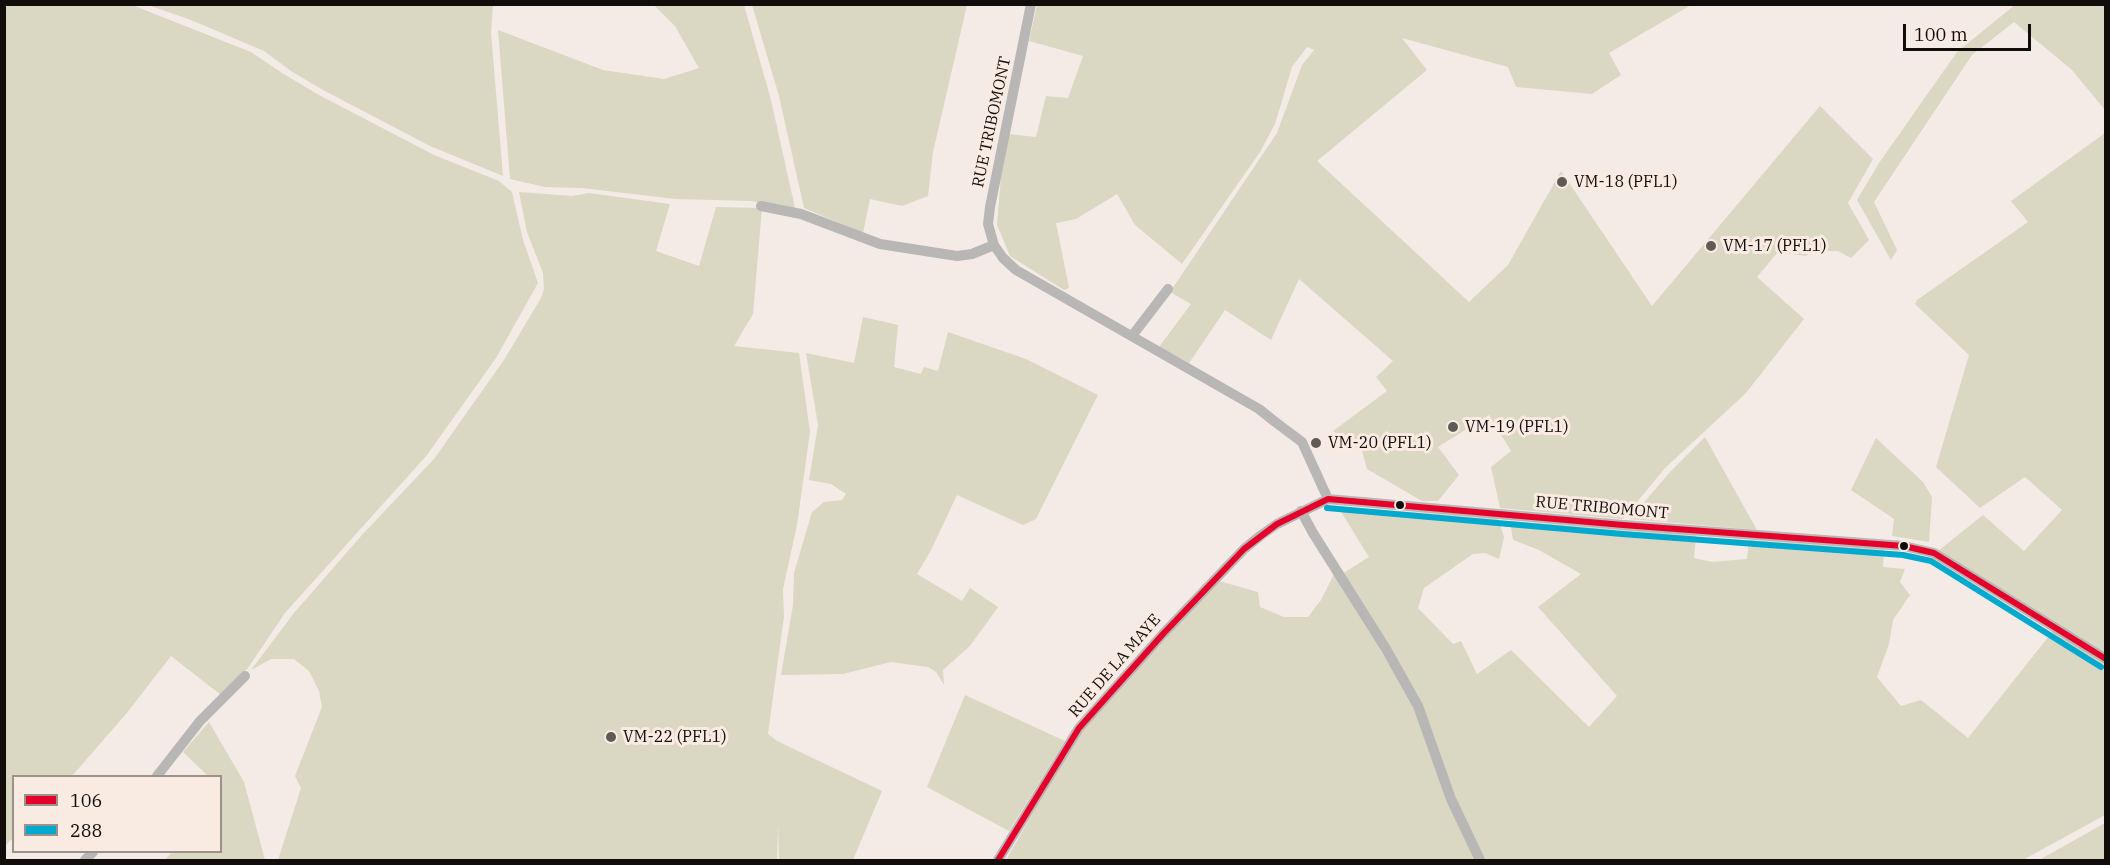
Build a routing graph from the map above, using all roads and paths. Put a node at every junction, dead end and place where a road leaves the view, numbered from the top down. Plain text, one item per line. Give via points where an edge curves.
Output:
1 (1031, 4) edge
2 (760, 206) dead end
3 (994, 245) junction
4 (1168, 289) dead end
5 (1132, 336) junction
6 (1329, 499) junction
7 (1301, 511) junction
8 (2106, 659) edge
9 (244, 676) dead end
10 (159, 775) edge
11 (998, 861) edge
12 (1480, 861) edge

1 - 3 street, RUE TRIBOMONT via 990,207 988,224
2 - 3 street via 801,214 880,244 957,256
3 - 5 street via 1016,270
4 - 5 street
5 - 6 street via 1259,409 1302,442
6 - 7 street, RUE DE LA MAYE
6 - 8 street, RUE TRIBOMONT via 1904,546 1934,553
7 - 11 street, RUE DE LA MAYE via 1269,530 1231,563 1080,728
7 - 12 street via 1418,706 1451,799
9 - 10 street via 200,721

